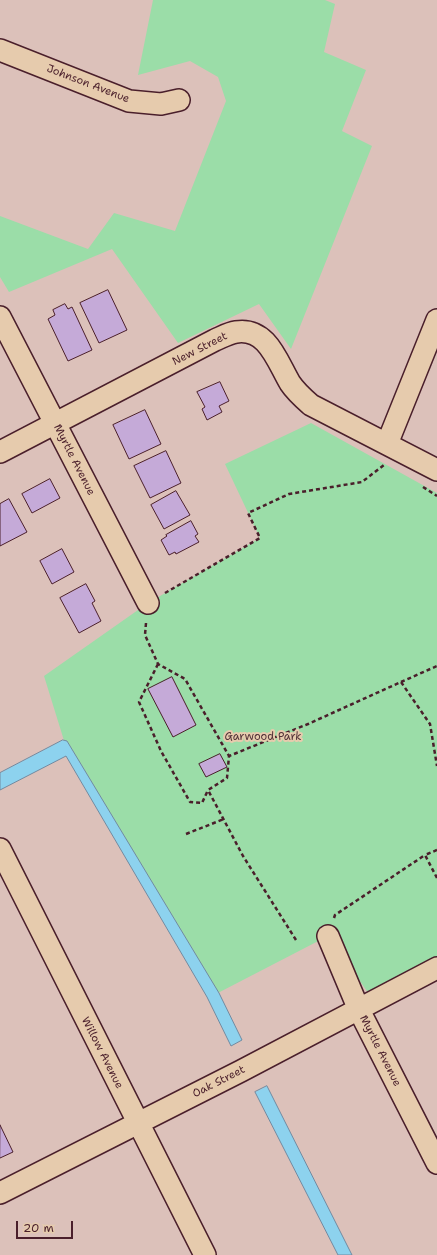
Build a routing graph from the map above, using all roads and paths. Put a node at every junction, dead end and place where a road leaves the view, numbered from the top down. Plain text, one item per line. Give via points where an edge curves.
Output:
1 (0, 50) edge
2 (179, 100) dead end
3 (0, 317) edge
4 (437, 320) edge
5 (55, 424) junction
6 (387, 444) junction
7 (0, 452) edge
8 (385, 464) dead end
9 (437, 470) edge
10 (418, 484) dead end
11 (437, 496) edge
12 (148, 603) junction
13 (158, 664) junction
14 (437, 666) edge
15 (401, 682) junction
16 (229, 756) junction
17 (437, 766) edge
18 (208, 790) junction
19 (224, 819) junction
20 (186, 834) dead end
21 (0, 849) edge
22 (437, 850) edge
23 (426, 855) junction
24 (437, 878) edge
25 (328, 936) joint
26 (296, 940) dead end
27 (437, 968) edge
28 (359, 1010) junction
29 (138, 1124) junction
30 (437, 1163) edge
31 (0, 1193) edge
32 (205, 1255) edge

1 - 2 street, Johnson Avenue via 129,101 161,104
3 - 5 street, Myrtle Avenue
4 - 6 street
5 - 6 street, New Street via 216,340 234,332 244,332 264,340 291,384 311,405
5 - 7 street, New Street
5 - 12 street, Myrtle Avenue
6 - 9 street, New Street
8 - 12 path via 362,482 289,494 248,513 260,538
10 - 11 path
12 - 13 path via 145,635
13 - 16 path via 184,679
13 - 18 path via 139,702 161,751 190,802 202,804
14 - 15 path
15 - 16 path
15 - 17 path via 430,724
16 - 18 path via 227,778
18 - 19 path
19 - 20 path
19 - 26 path via 243,856
21 - 29 street, Willow Avenue
22 - 23 path
23 - 24 path
23 - 25 path via 335,915
25 - 28 street, Myrtle Avenue
27 - 28 street, Oak Street
28 - 29 street, Oak Street
28 - 30 street, Myrtle Avenue
29 - 31 street, Oak Street
29 - 32 street, Willow Avenue

